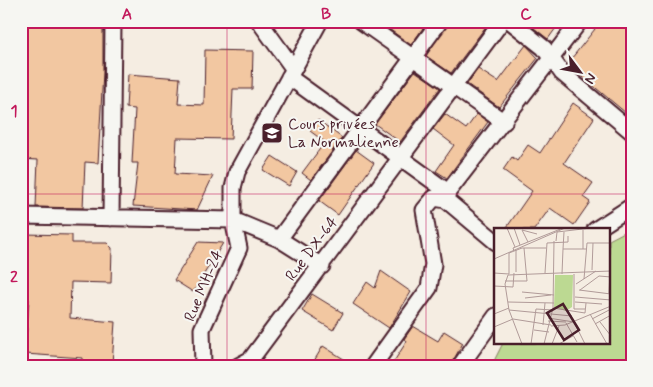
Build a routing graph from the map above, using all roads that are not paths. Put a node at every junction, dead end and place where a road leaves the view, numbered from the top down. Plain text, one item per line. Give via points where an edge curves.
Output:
1 (113, 21) edge
2 (259, 21) edge
3 (320, 21) edge
4 (361, 21) edge
5 (440, 21) edge
6 (502, 21) edge
7 (510, 21) edge
8 (580, 21) edge
9 (412, 58) junction
10 (552, 58) junction
11 (291, 72) junction
12 (454, 86) junction
13 (504, 122) junction
14 (360, 129) junction
15 (632, 132) edge
16 (401, 159) junction
17 (447, 196) junction
18 (632, 206) edge
19 (21, 216) edge
20 (111, 218) junction
21 (234, 220) junction
22 (597, 228) edge
23 (279, 239) junction
24 (494, 240) edge
25 (322, 266) junction
26 (494, 319) edge
27 (250, 363) edge
28 (203, 366) edge
29 (373, 366) edge
30 (460, 366) edge

1 - 20 street
2 - 11 street
3 - 11 street, Rue MH-24
4 - 9 street
5 - 9 street
6 - 12 street, Rue DX-64
7 - 10 street
8 - 10 street
9 - 12 street
9 - 14 street
10 - 13 street
10 - 15 street via 562,73
11 - 14 street
11 - 21 street, Rue MH-24 via 237,172 233,188
12 - 13 street
12 - 16 street, Rue DX-64
13 - 17 street
14 - 16 street
14 - 23 street
16 - 17 street
16 - 25 street, Rue DX-64
17 - 24 street
17 - 29 street via 434,198 424,210 433,264 429,288
18 - 22 street
19 - 20 street
20 - 21 street
21 - 23 street
21 - 28 street, Rue MH-24 via 239,248 202,330
23 - 25 street
25 - 27 street, Rue DX-64
26 - 30 street

